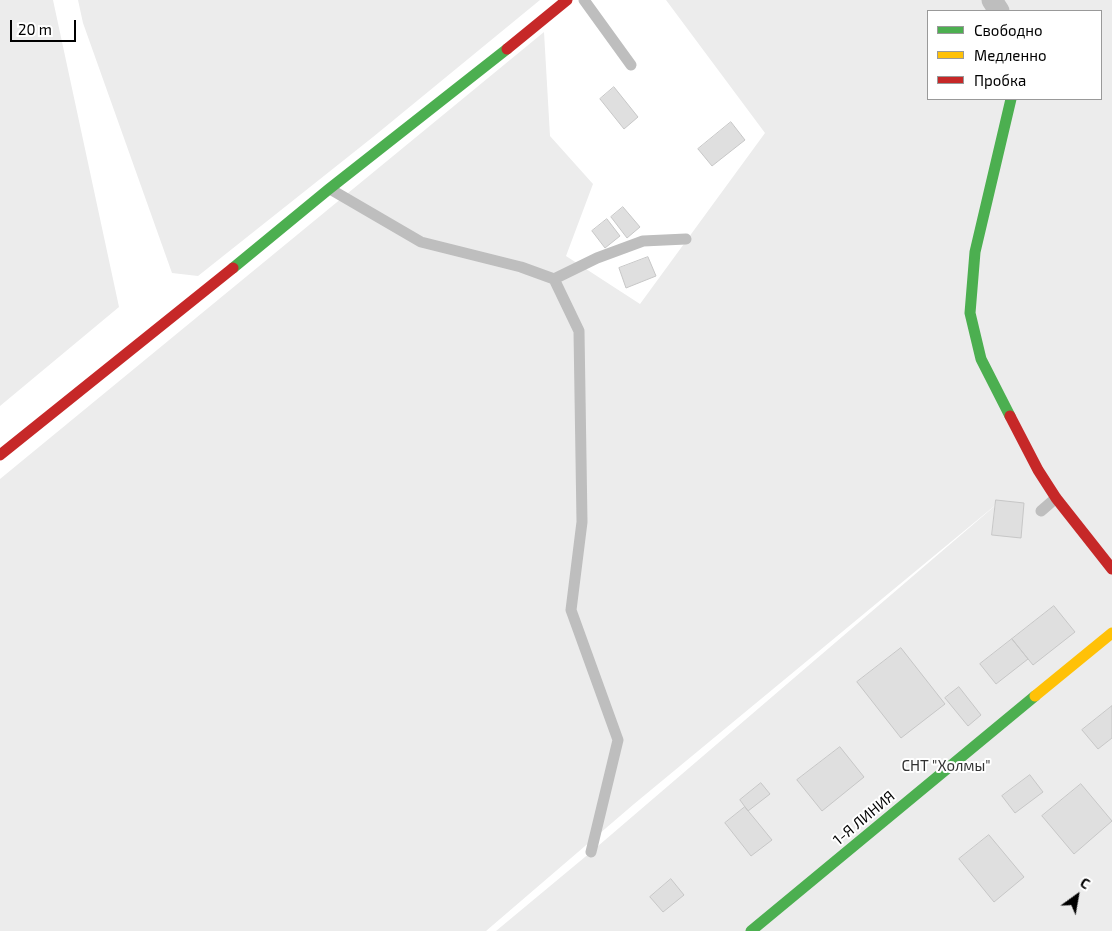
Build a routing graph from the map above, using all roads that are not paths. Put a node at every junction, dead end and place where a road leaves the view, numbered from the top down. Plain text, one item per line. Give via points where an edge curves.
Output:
1 (566, 0) edge
2 (584, 0) edge
3 (631, 65) dead end
4 (1010, 100) edge
5 (329, 188) junction
6 (686, 239) dead end
7 (554, 278) junction
8 (0, 455) edge
9 (1056, 498) junction
10 (1041, 511) dead end
11 (1112, 569) edge
12 (1112, 633) edge
13 (591, 852) dead end
14 (751, 931) edge

1 - 5 street
2 - 3 lane
4 - 9 street via 975,252 970,313 981,358 1038,470
5 - 7 lane via 420,242
5 - 8 street
6 - 7 lane via 643,240
7 - 13 lane via 579,332 582,522 571,610 618,740
9 - 10 lane
9 - 11 street
12 - 14 street, 1-Я ЛИНИЯ

